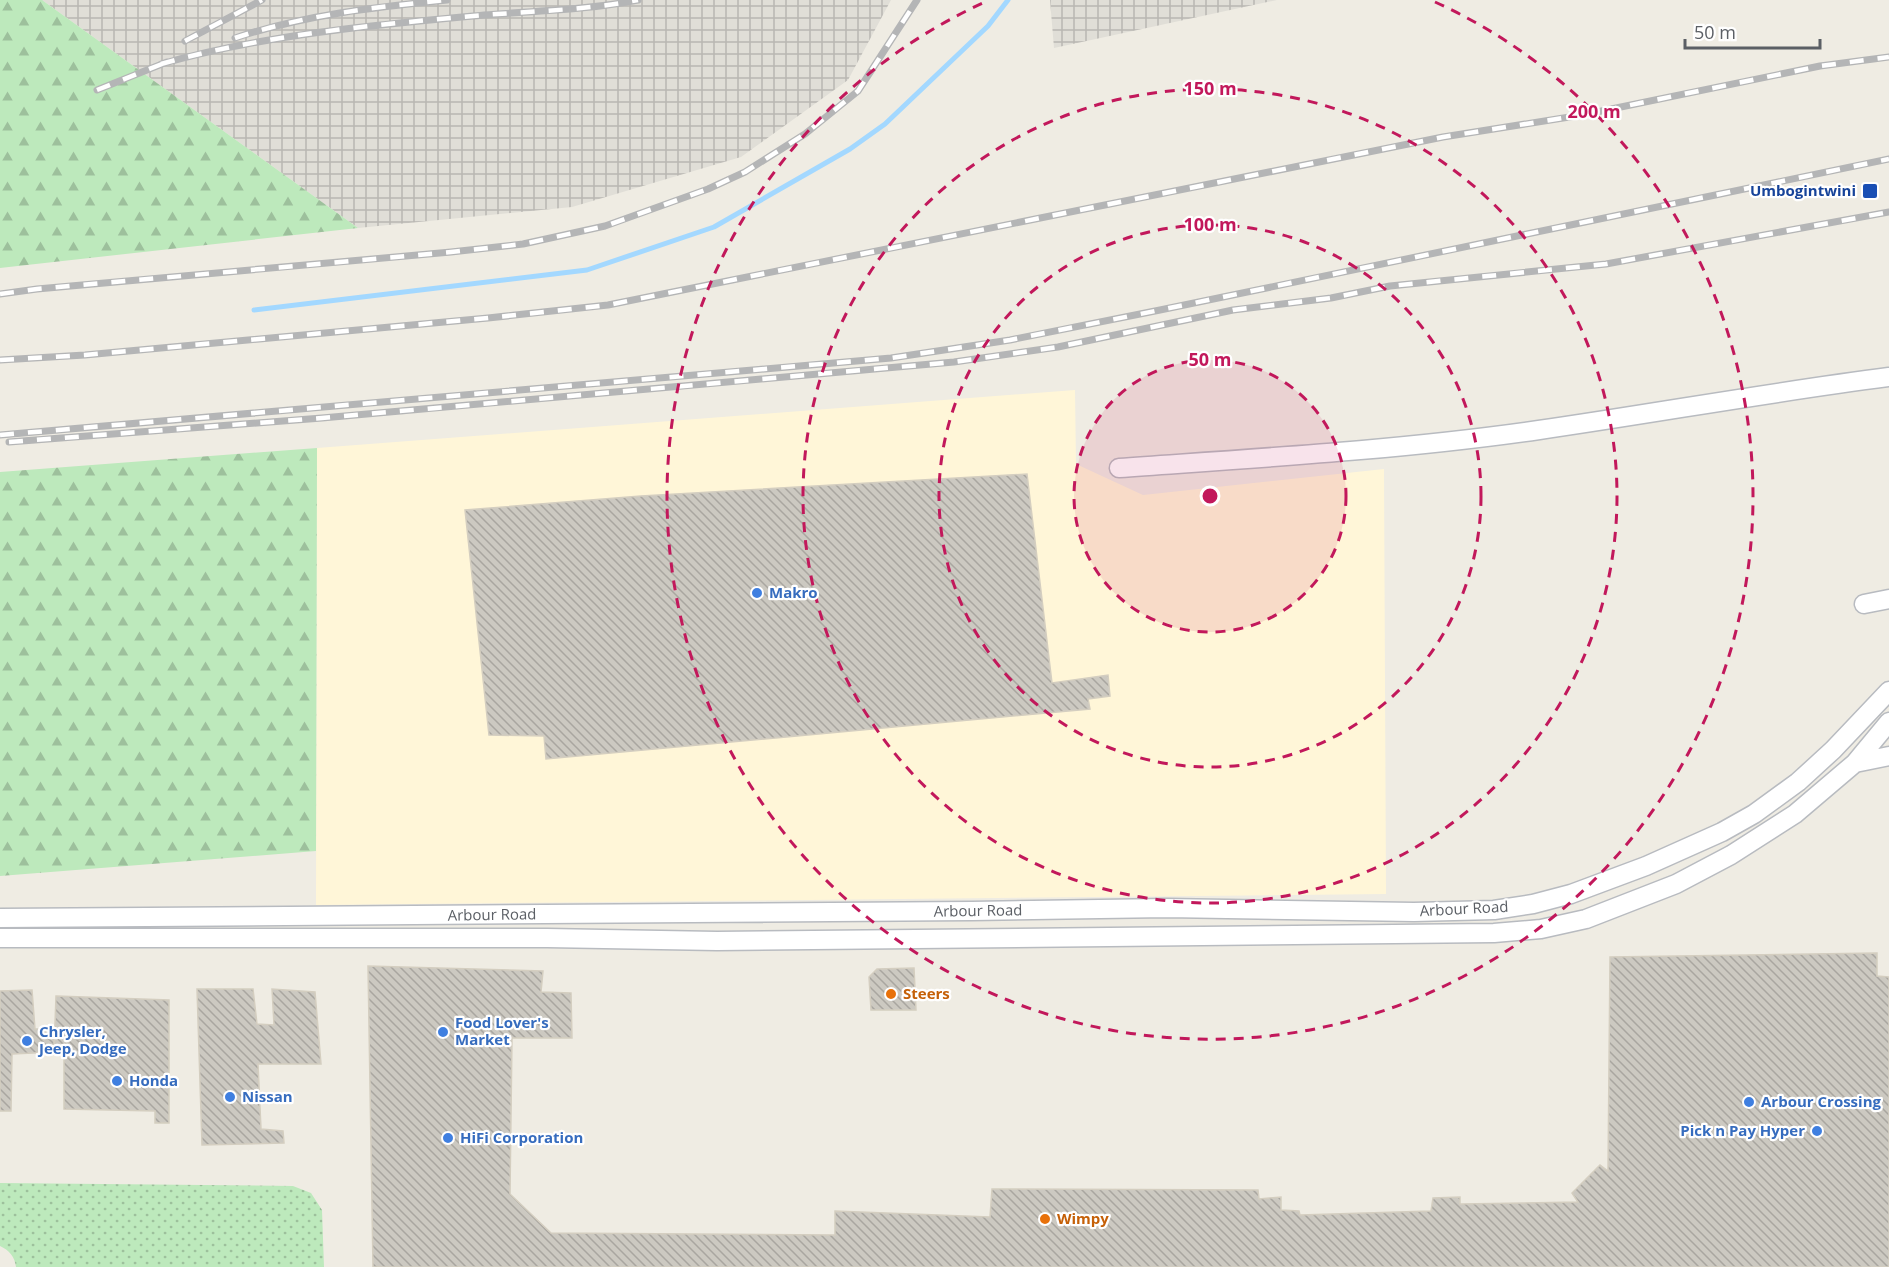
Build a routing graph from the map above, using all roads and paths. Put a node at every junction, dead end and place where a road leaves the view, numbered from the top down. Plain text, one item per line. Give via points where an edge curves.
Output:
1 (1889, 377) edge
2 (1119, 468) dead end
3 (1889, 599) edge
4 (1864, 604) dead end
5 (1889, 691) edge
6 (1889, 722) edge
7 (1889, 756) edge
8 (1855, 763) junction
9 (0, 918) edge
10 (0, 938) edge

1 - 2 street via 1369,450
3 - 4 street
5 - 9 street, Arbour Road via 1798,782 1722,832 1571,894 1494,910 1167,908
6 - 8 street, Arbour Road
7 - 8 street
8 - 10 street, Arbour Road via 1795,814 1731,855 1676,884 1586,919 1541,929 1167,938 728,941

